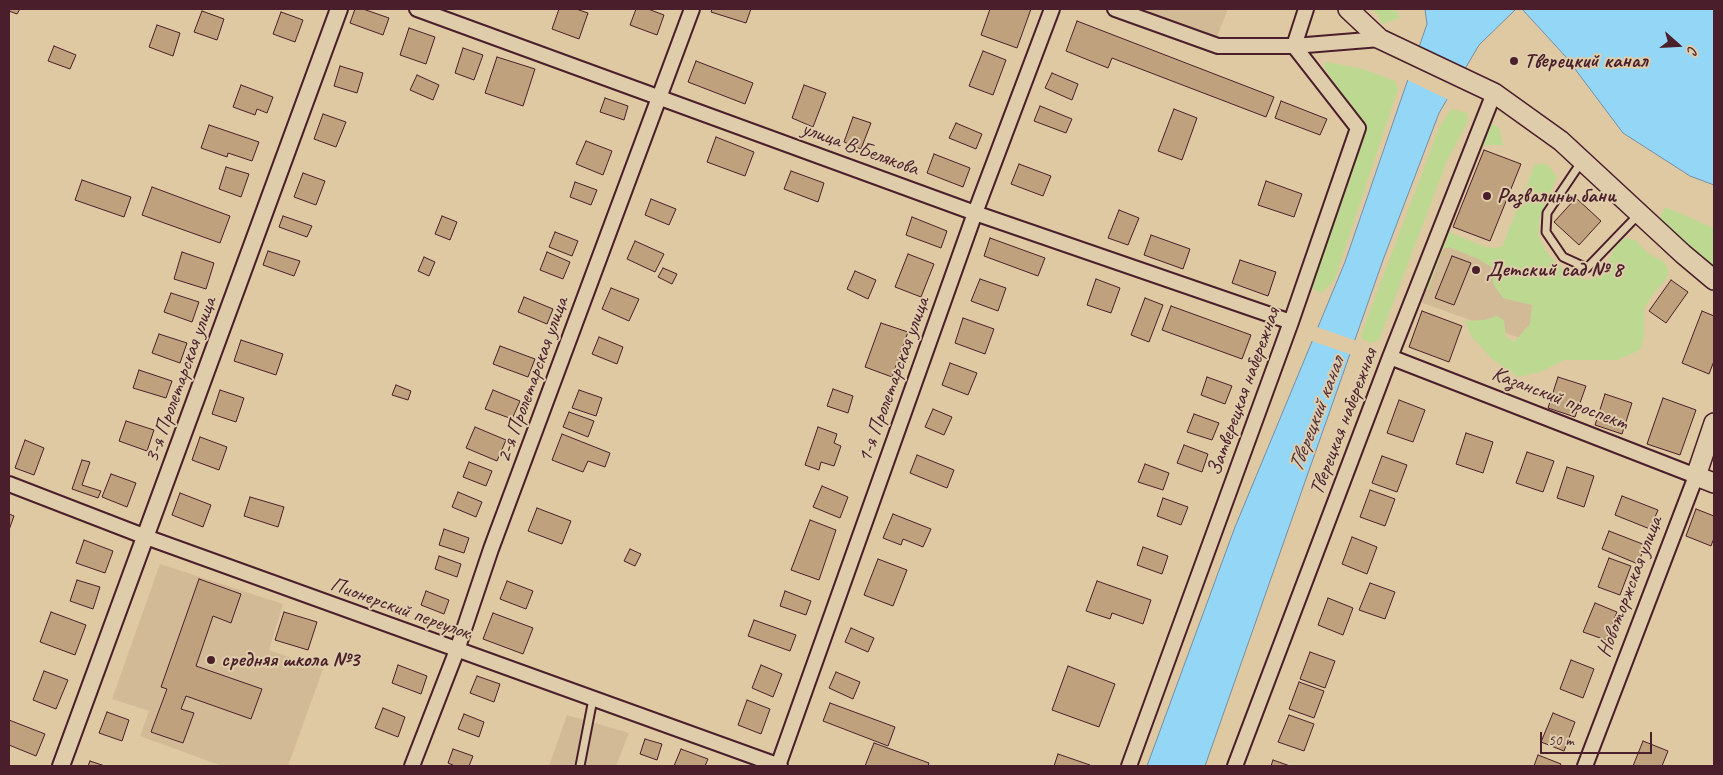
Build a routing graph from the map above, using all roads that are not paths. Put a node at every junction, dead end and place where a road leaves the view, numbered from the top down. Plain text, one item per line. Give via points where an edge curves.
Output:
1 (340, 9) edge
2 (417, 9) edge
3 (692, 9) edge
4 (1052, 9) edge
5 (1116, 9) edge
6 (1306, 9) edge
7 (1348, 9) edge
8 (1380, 39) junction
9 (1294, 46) junction
10 (1494, 93) junction
11 (659, 96) junction
12 (1582, 160) junction
13 (975, 212) junction
14 (1639, 214) junction
15 (1714, 280) edge
16 (1291, 322) junction
17 (1390, 357) junction
18 (1714, 423) edge
19 (1696, 476) junction
20 (1714, 483) edge
21 (9, 484) edge
22 (146, 538) junction
23 (457, 650) junction
24 (592, 699) junction
25 (62, 766) edge
26 (412, 766) edge
27 (580, 766) edge
28 (779, 766) edge
29 (1129, 766) edge
30 (1235, 766) edge
31 (1585, 766) edge

1 - 22 street, 3-я Пролетарская улица
2 - 11 street, улица В.Белякова
3 - 11 street, 2-я Пролетарская улица
4 - 13 street, 1-я Пролетарская улица
5 - 9 street via 1218,46
6 - 9 street
7 - 8 main road
8 - 9 street
8 - 10 main road
9 - 16 street, Затверецкая набережная via 1358,128
10 - 12 main road
10 - 17 street, Тверецкая набережная
11 - 13 street, улица В.Белякова
11 - 23 street, 2-я Пролетарская улица via 491,549
12 - 14 main road
12 - 14 lane via 1547,213 1546,232 1563,257 1587,268
13 - 16 street, улица В.Белякова
13 - 28 street, 1-я Пролетарская улица
14 - 15 main road
16 - 29 street, Затверецкая набережная
17 - 19 street, Казанский проспект
17 - 30 street, Тверецкая набережная
18 - 19 main road, Новоторжская улица
19 - 20 main road, Казанский проспект
19 - 31 street, Новоторжская улица
21 - 22 street, Пионерский переулок
22 - 23 street, Пионерский переулок
22 - 25 street, 3-я Пролетарская улица
23 - 24 street, Пионерский переулок
23 - 26 street, 2-я Пролетарская улица
24 - 27 lane
24 - 28 street, Пионерский переулок

